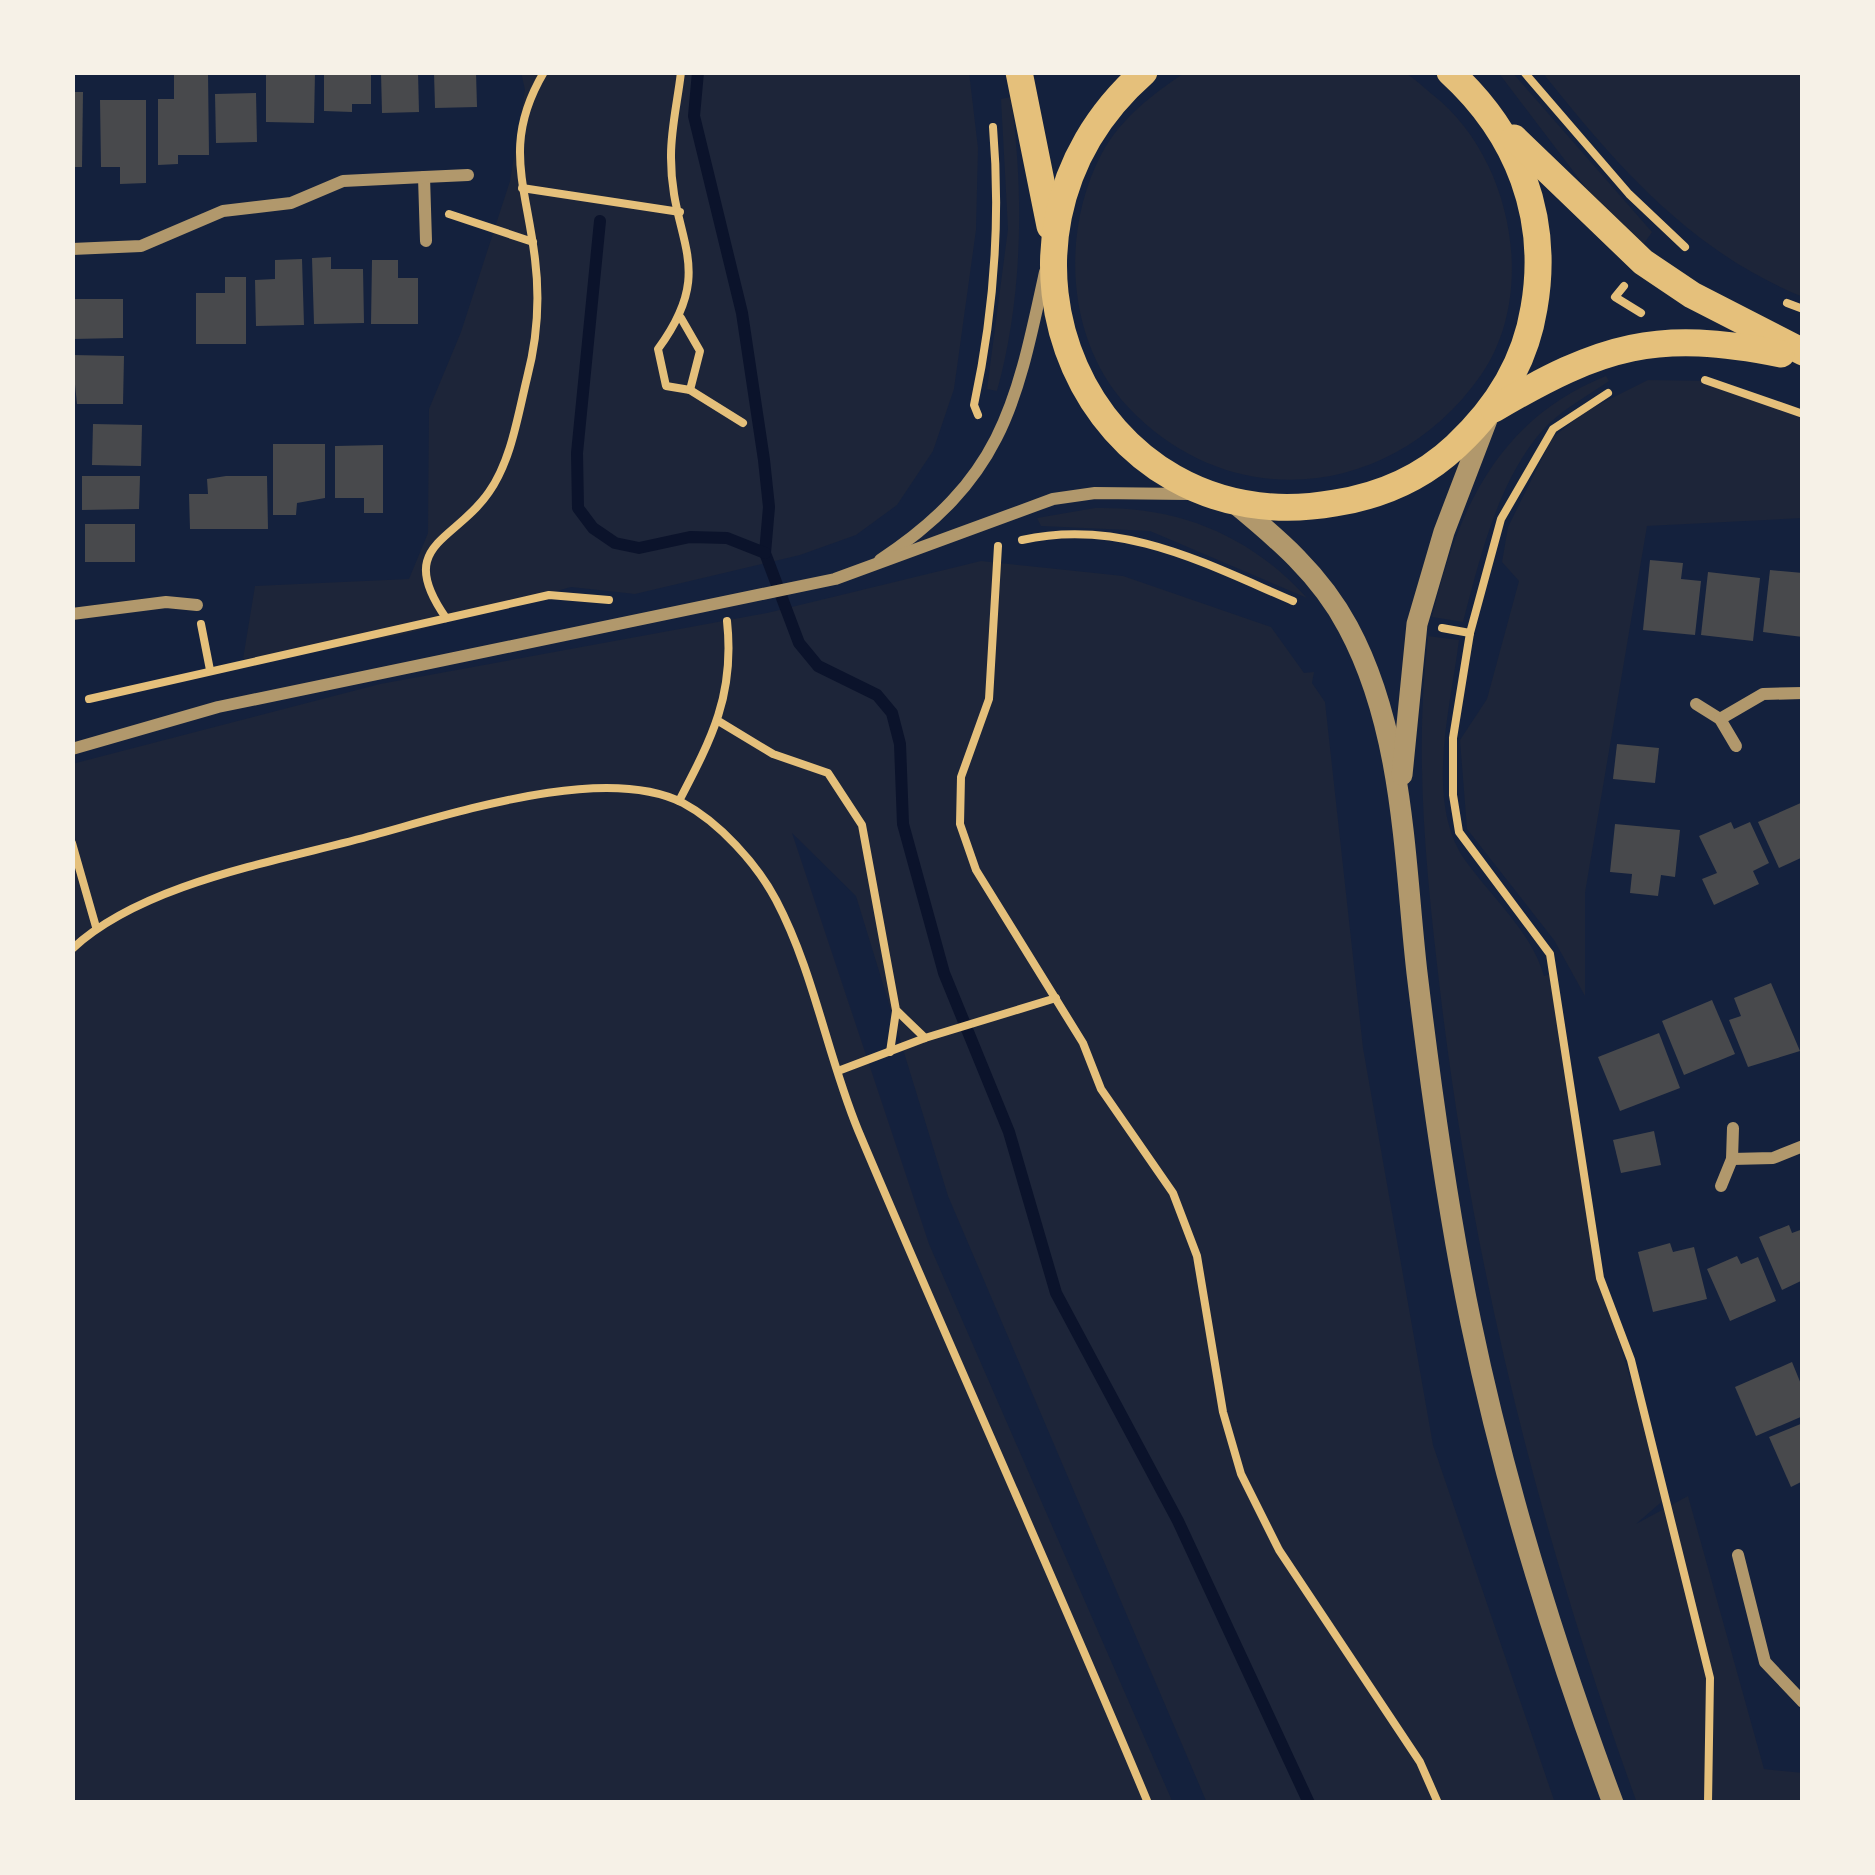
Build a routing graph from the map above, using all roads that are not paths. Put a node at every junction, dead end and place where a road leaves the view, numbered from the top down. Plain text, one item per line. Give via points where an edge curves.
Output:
1 (1019, 72) edge
2 (1144, 72) edge
3 (1450, 72) edge
4 (1470, 84) edge
5 (1498, 123) junction
6 (468, 175) dead end
7 (424, 177) junction
8 (1051, 241) junction
9 (426, 242) dead end
10 (72, 249) edge
11 (1803, 355) edge
12 (1490, 413) junction
13 (1223, 498) junction
14 (869, 567) junction
15 (197, 605) road end
16 (72, 614) edge
17 (1803, 693) edge
18 (1696, 704) dead end
19 (1720, 719) junction
20 (1736, 746) dead end
21 (72, 749) edge
22 (1400, 811) junction
23 (1733, 1128) dead end
24 (1803, 1146) edge
25 (1732, 1159) junction
26 (1720, 1186) dead end
27 (1738, 1555) dead end
28 (1803, 1702) edge
29 (1613, 1803) edge

1 - 8 main road
2 - 8 main road via 1108,104 1070,165
3 - 4 main road
4 - 5 main road
5 - 11 main road via 1643,262
5 - 12 main road via 1531,191 1542,267 1528,343
6 - 7 street
7 - 9 street
7 - 10 street via 343,181 291,203 223,212 141,246
8 - 13 main road via 1054,310 1098,406 1157,466
8 - 14 street via 1002,432 951,504
11 - 12 main road via 1643,342 1557,372
12 - 13 main road via 1436,465 1373,497 1303,509
12 - 22 street via 1417,624
13 - 14 street via 1119,492 1053,499
13 - 22 street via 1296,555 1348,627 1375,688
14 - 21 street via 218,707
15 - 16 street
17 - 19 street via 1763,694
18 - 19 street
19 - 20 street
22 - 29 street via 1471,1323 1532,1562
23 - 25 street
24 - 25 street via 1773,1159
25 - 26 street
27 - 28 street via 1765,1662

